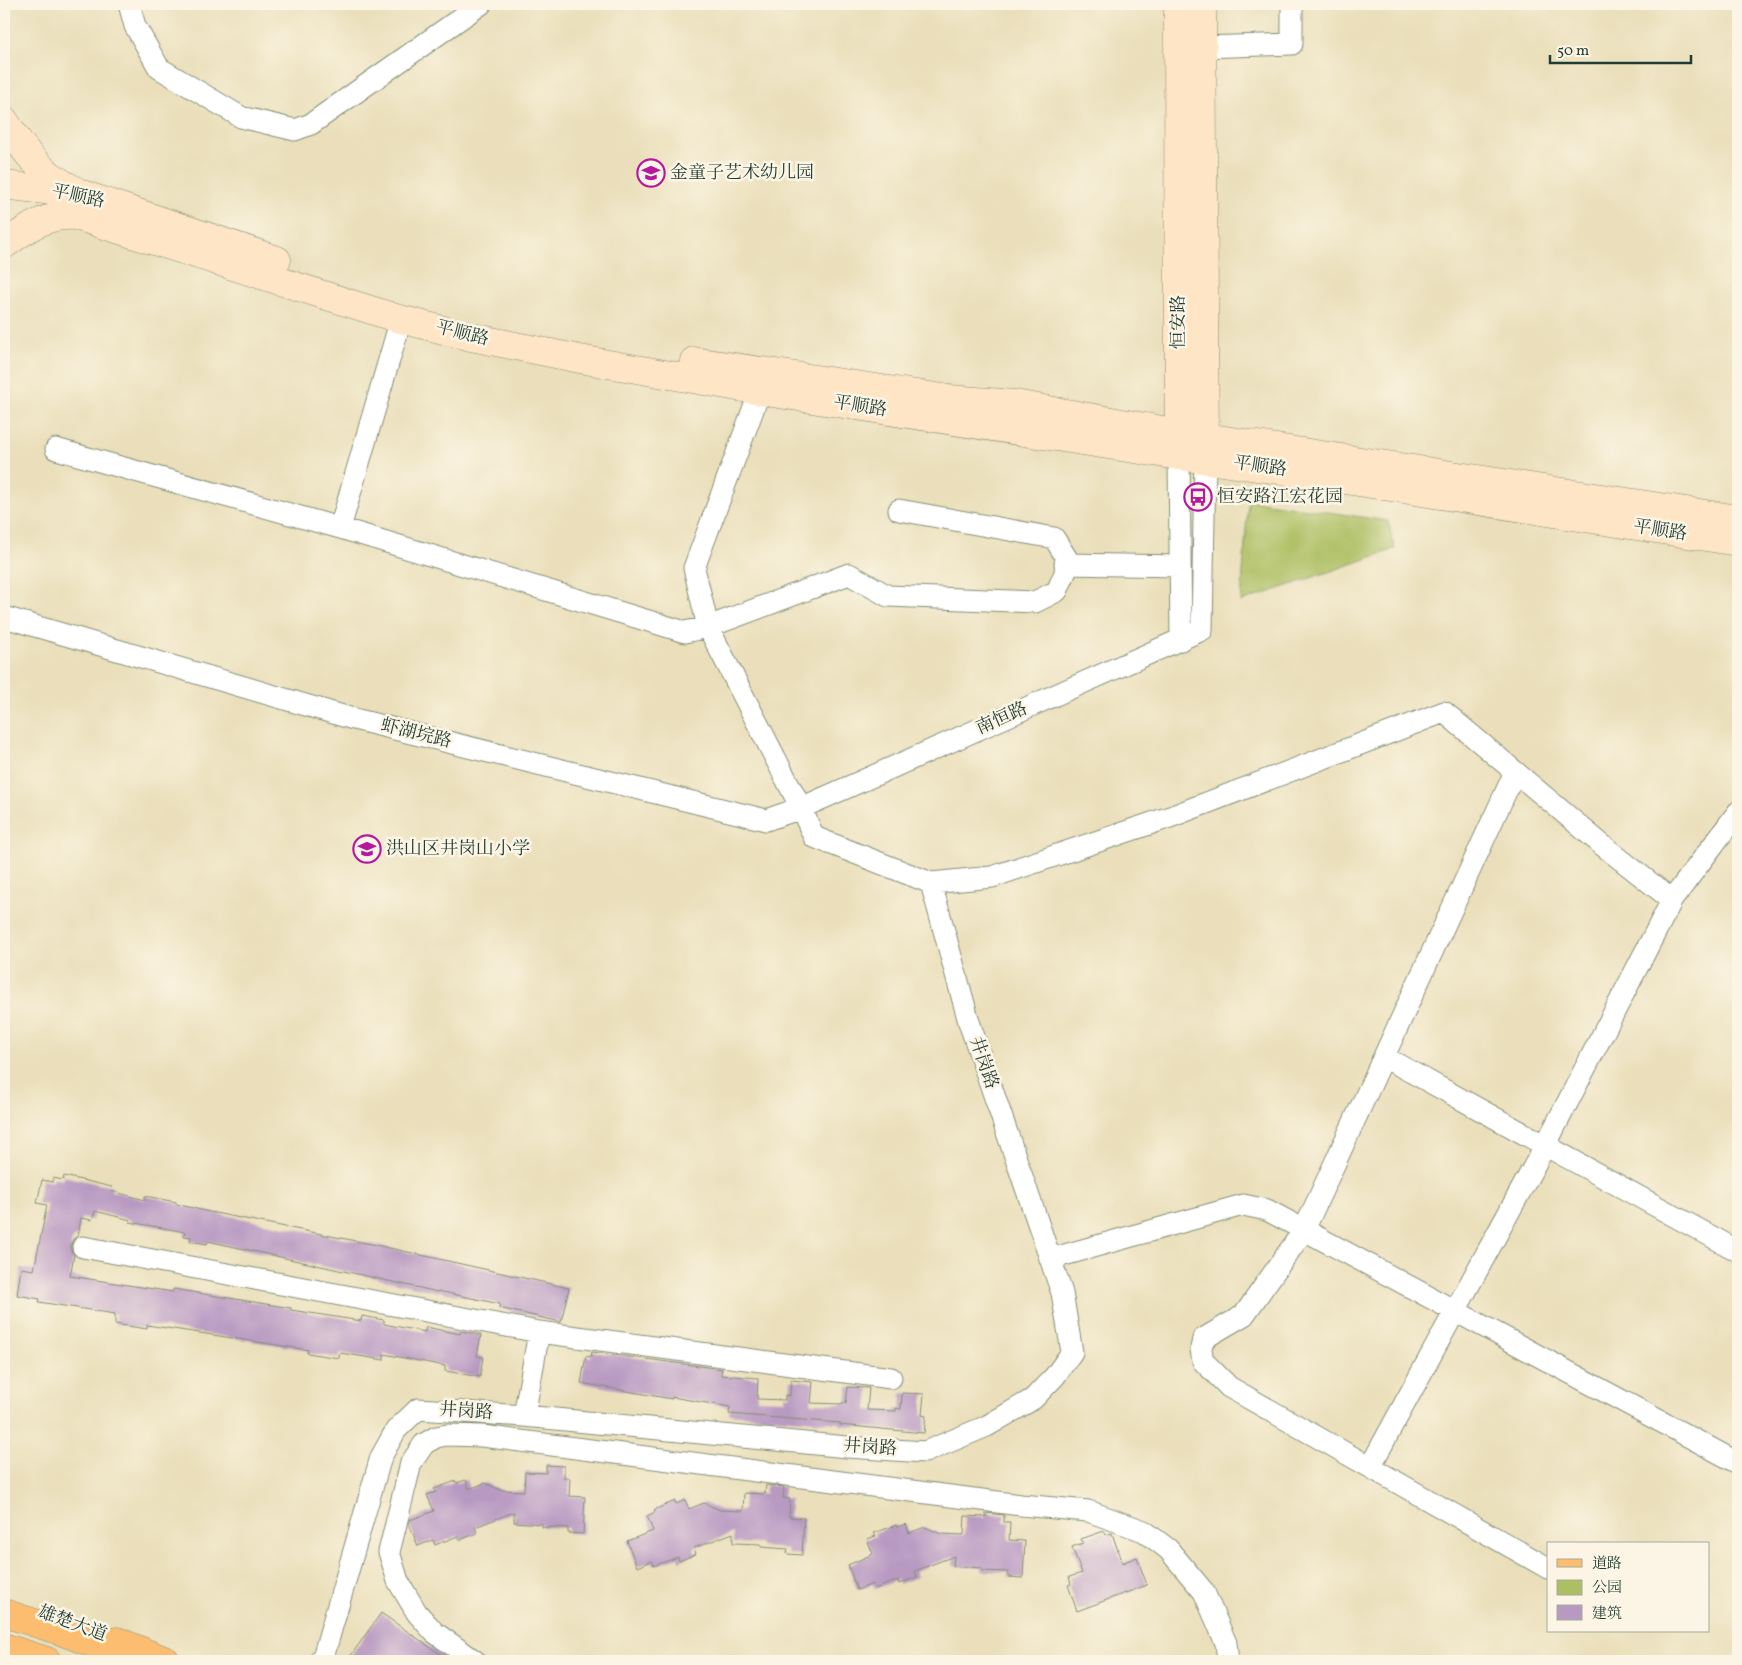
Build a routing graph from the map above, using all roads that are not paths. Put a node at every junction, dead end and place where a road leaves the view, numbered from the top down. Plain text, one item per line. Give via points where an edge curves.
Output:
1 (129, 4) edge
2 (482, 4) edge
3 (1178, 4) edge
4 (1202, 4) edge
5 (1292, 4) edge
6 (1202, 47) junction
7 (4, 120) edge
8 (4, 185) edge
9 (86, 195) junction
10 (4, 245) edge
11 (401, 319) junction
12 (760, 391) junction
13 (1192, 447) junction
14 (56, 450) dead end
15 (899, 510) dead end
16 (1738, 519) edge
17 (340, 528) junction
18 (1738, 542) edge
19 (1065, 564) junction
20 (1180, 566) junction
21 (4, 617) edge
22 (708, 627) junction
23 (1202, 630) joint
24 (1181, 640) junction
25 (1515, 772) junction
26 (801, 808) junction
27 (1738, 812) edge
28 (931, 883) junction
29 (1672, 900) junction
30 (1384, 1057) junction
31 (1545, 1146) junction
32 (1304, 1230) junction
33 (83, 1246) dead end
34 (1738, 1251) edge
35 (1050, 1259) junction
36 (1456, 1312) junction
37 (539, 1332) junction
38 (891, 1378) dead end
39 (524, 1416) junction
40 (1738, 1463) edge
41 (1370, 1468) junction
42 (1547, 1567) edge
43 (4, 1602) edge
44 (4, 1614) edge
45 (4, 1647) edge
46 (48, 1661) edge
47 (140, 1661) edge
48 (166, 1661) edge
49 (320, 1661) edge
50 (475, 1661) edge
51 (1228, 1661) edge

1 - 2 street via 135,26 159,68 241,117 295,130 311,124
3 - 13 main road, 恒安路
4 - 6 main road, 恒安路
5 - 6 street via 1292,44
6 - 13 main road, 恒安路
7 - 9 main road via 26,154 47,174
8 - 9 main road, 平顺路
9 - 13 main road, 平顺路 via 380,295 530,333 610,349 911,394 1015,404
10 - 11 main road, 平顺路 via 39,222 57,216 76,216
11 - 12 main road, 平顺路 via 541,352
11 - 17 street
12 - 13 main road, 平顺路
12 - 22 street via 694,568
13 - 16 main road, 平顺路
13 - 18 main road, 平顺路 via 1314,475
13 - 20 street, 恒安路
13 - 23 street, 恒安路
14 - 17 street
15 - 19 street via 1054,538 1066,557
17 - 22 street via 686,632
19 - 20 street
19 - 22 street via 1065,573 1057,591 1035,602 888,596 849,574
20 - 24 street, 恒安路
21 - 26 street, 虾湖垸路 via 350,718 766,820
22 - 26 street
23 - 24 street, 南恒路
24 - 26 street, 南恒路
25 - 28 street via 1444,712 1170,817 1001,874
25 - 29 street
25 - 30 street
26 - 28 street via 814,837
27 - 29 street
28 - 35 street, 井岗路 via 969,1022
29 - 31 street
30 - 31 street
30 - 32 street
31 - 34 street
31 - 36 street
32 - 35 street via 1267,1210 1243,1205
32 - 36 street
32 - 41 street via 1244,1315 1203,1339 1203,1361 1229,1387
33 - 37 street
35 - 39 street, 井岗路 via 1062,1293 1072,1352 1032,1399 986,1426 925,1452
36 - 40 street
36 - 41 street
37 - 38 street
37 - 39 street
39 - 49 street, 井岗路 via 418,1409 396,1430 381,1457
41 - 42 street
43 - 48 main road, 雄楚大道
44 - 47 main road
45 - 46 main road
50 - 51 street via 434,1632 417,1613 398,1581 389,1552 411,1463 424,1444 447,1435 482,1436 1088,1512 1144,1532 1168,1549 1204,1592 1226,1643

